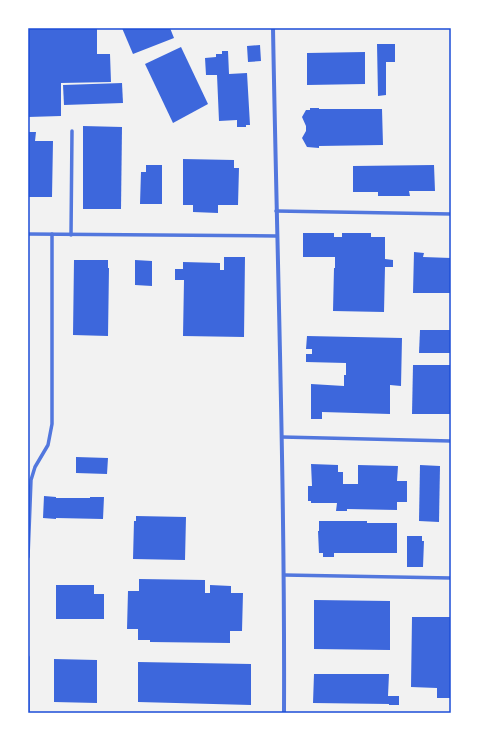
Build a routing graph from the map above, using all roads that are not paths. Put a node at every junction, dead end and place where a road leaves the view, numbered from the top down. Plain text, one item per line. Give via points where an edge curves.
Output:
1 (273, 28) edge
2 (72, 131) dead end
3 (276, 211) junction
4 (451, 214) edge
5 (28, 234) edge
6 (52, 234) junction
7 (71, 234) junction
8 (277, 236) junction
9 (282, 437) junction
10 (451, 441) edge
11 (28, 553) edge
12 (28, 558) edge
13 (284, 575) junction
14 (451, 578) edge
15 (28, 657) edge
16 (28, 713) edge
17 (284, 713) edge

1 - 3 street
2 - 7 street
3 - 4 street
3 - 8 street
5 - 6 street
6 - 7 street
6 - 11 street via 52,424 48,445 31,480
7 - 8 street
8 - 9 street
9 - 10 street
9 - 13 street
11 - 12 street
13 - 14 street
13 - 17 street
15 - 16 street

